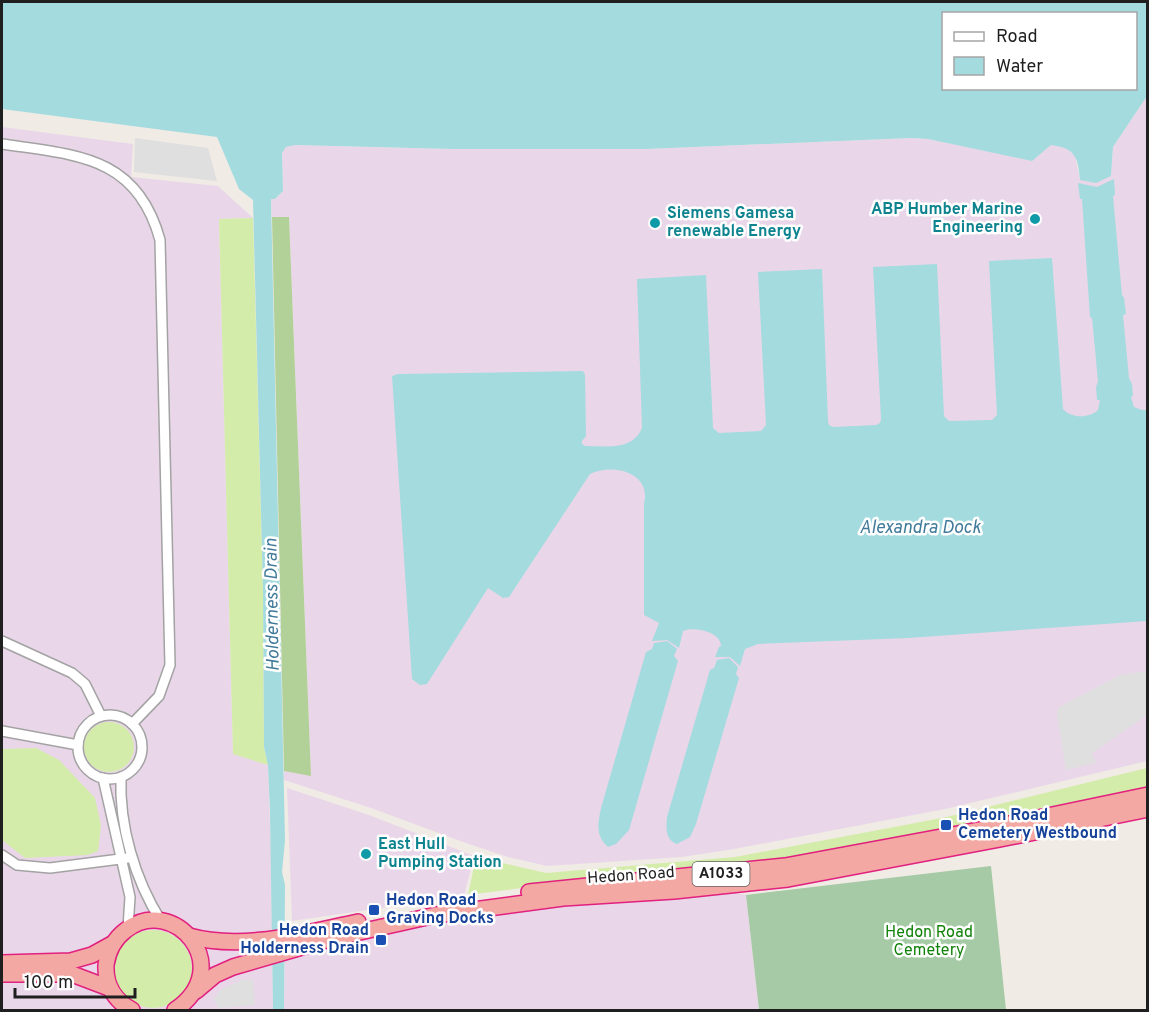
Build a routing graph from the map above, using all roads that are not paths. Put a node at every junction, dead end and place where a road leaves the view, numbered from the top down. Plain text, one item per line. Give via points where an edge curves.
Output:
1 (2, 144) edge
2 (2, 641) edge
3 (101, 716) junction
4 (132, 724) junction
5 (2, 731) edge
6 (78, 745) junction
7 (122, 777) junction
8 (103, 778) junction
9 (1148, 795) edge
10 (1148, 809) edge
11 (2, 855) edge
12 (133, 857) junction
13 (123, 859) junction
14 (161, 921) junction
15 (128, 928) junction
16 (189, 936) junction
17 (295, 942) junction
18 (112, 944) junction
19 (2, 963) edge
20 (2, 974) edge
21 (109, 988) junction
22 (196, 991) junction
23 (117, 1006) edge
24 (132, 1011) edge
25 (175, 1011) edge

1 - 4 street via 71,154 109,168 140,195 153,216 160,240 170,665 159,696
2 - 3 street via 72,673 85,684
3 - 4 street via 112,715
3 - 6 street via 85,727
4 - 7 street via 141,738 141,754 137,764
5 - 6 street
6 - 8 street via 84,766
7 - 8 street
7 - 12 street via 121,793
8 - 13 street
9 - 17 highway, Hedon Road / A1033 via 785,866 550,889 437,906
10 - 17 highway, Hedon Road / A1033 via 788,879 476,909 340,937
11 - 13 street via 17,865 50,868
12 - 13 street
12 - 14 street via 138,878
13 - 15 street via 130,897
14 - 15 highway
14 - 16 highway, A1033
15 - 18 highway
16 - 17 highway, Hedon Road / A1033 via 216,942
16 - 22 highway via 201,962
17 - 22 highway, Hedon Road / A1033 via 260,960 225,970
18 - 19 highway via 71,961
18 - 21 highway via 106,971
20 - 21 highway via 72,974
21 - 23 highway
22 - 25 highway, A1033
23 - 24 highway

